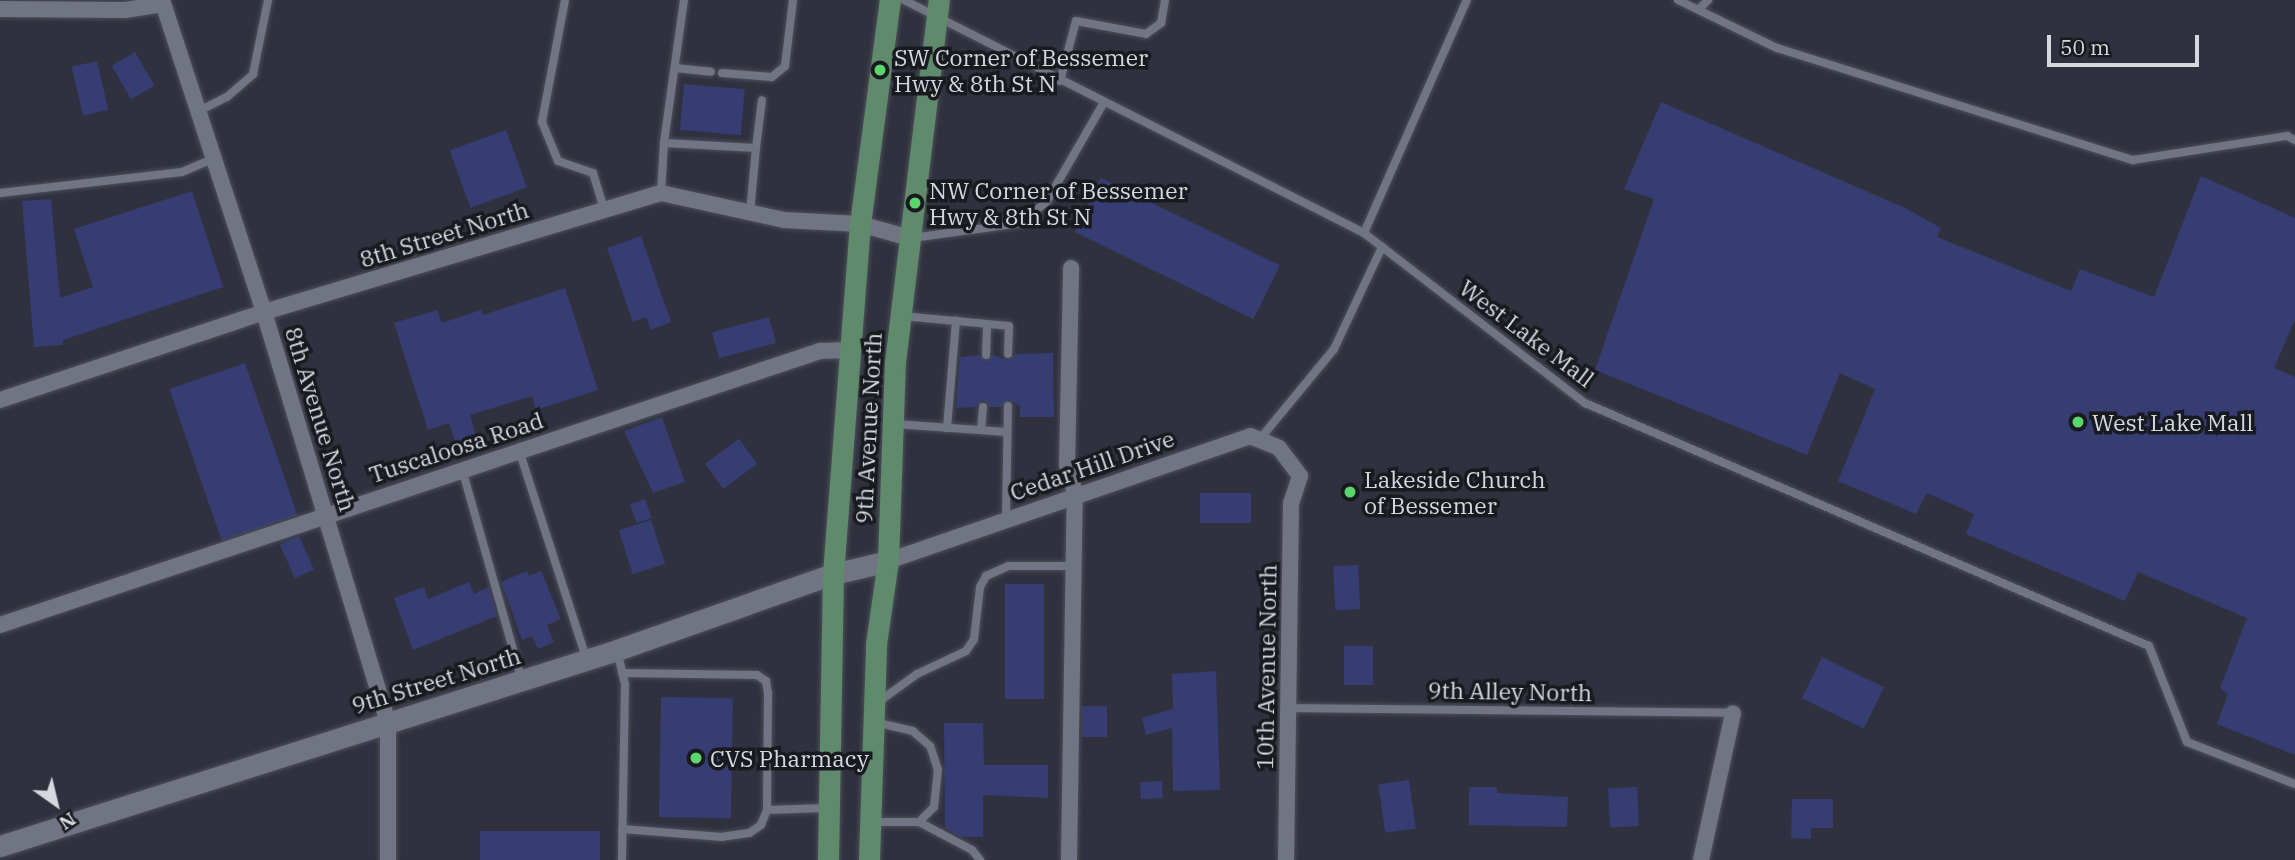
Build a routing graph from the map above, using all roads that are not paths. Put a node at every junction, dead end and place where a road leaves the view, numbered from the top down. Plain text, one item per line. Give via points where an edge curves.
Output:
1 (268, 0) edge
2 (565, 0) edge
3 (684, 0) edge
4 (793, 0) edge
5 (890, 0) edge
6 (904, 0) edge
7 (1165, 0) edge
8 (1467, 0) edge
9 (1678, 0) edge
10 (1708, 0) edge
11 (163, 2) edge
12 (2, 7) edge
13 (938, 8) edge
14 (1699, 9) junction
15 (675, 68) junction
16 (711, 72) dead end
17 (722, 73) dead end
18 (1060, 81) junction
19 (762, 100) dead end
20 (1103, 103) junction
21 (197, 112) junction
22 (2295, 140) edge
23 (664, 143) junction
24 (756, 148) junction
25 (212, 159) junction
26 (0, 193) edge
27 (661, 193) junction
28 (604, 210) junction
29 (750, 212) junction
30 (860, 223) junction
31 (1364, 233) junction
32 (910, 238) junction
33 (1382, 247) junction
34 (1072, 268) dead end
35 (264, 312) junction
36 (902, 316) junction
37 (956, 320) junction
38 (987, 324) junction
39 (850, 350) junction
40 (1008, 354) dead end
41 (986, 355) dead end
42 (0, 400) edge
43 (1008, 406) dead end
44 (983, 407) dead end
45 (891, 424) junction
46 (947, 428) junction
47 (981, 430) junction
48 (1007, 432) junction
49 (1259, 440) junction
50 (519, 450) junction
51 (462, 469) junction
52 (1075, 493) junction
53 (327, 515) junction
54 (1006, 518) junction
55 (888, 561) junction
56 (1074, 566) junction
57 (833, 574) junction
58 (0, 625) edge
59 (617, 650) junction
60 (587, 660) junction
61 (622, 673) junction
62 (522, 680) junction
63 (1287, 708) junction
64 (1733, 713) joint
65 (874, 714) junction
66 (388, 723) junction
67 (2295, 784) edge
68 (829, 808) junction
69 (766, 810) junction
70 (870, 822) junction
71 (919, 822) junction
72 (622, 829) junction
73 (0, 846) edge
74 (388, 860) edge
75 (622, 860) edge
76 (828, 860) edge
77 (869, 860) edge
78 (980, 860) edge
79 (1069, 860) edge
80 (1286, 860) edge
81 (1701, 860) edge

1 - 21 lane via 253,74 227,97
2 - 28 lane via 542,122 558,161 593,173
3 - 15 lane
4 - 17 lane via 785,66 772,77
5 - 30 main road, 9th Avenue North
6 - 13 lane, West Lake Mall
7 - 18 lane via 1161,23 1146,34 1076,21
8 - 31 lane
9 - 14 lane
10 - 14 lane
11 - 12 street via 125,10
11 - 21 street, 8th Avenue North
13 - 18 lane, West Lake Mall
13 - 32 main road, 9th Avenue North
14 - 22 lane via 1777,48 2133,160 2287,136
15 - 16 lane
15 - 23 lane
18 - 20 lane, West Lake Mall
19 - 24 lane
20 - 31 lane, West Lake Mall
20 - 32 lane via 1047,201 1021,223
21 - 25 street, 8th Avenue North
23 - 24 lane
23 - 27 lane
24 - 29 lane
25 - 26 lane via 183,172
25 - 35 street, 8th Avenue North
27 - 28 street, 8th Street North
27 - 29 street, 8th Street North
28 - 35 street, 8th Street North
29 - 30 street, 8th Street North via 783,220
30 - 32 street, 8th Street North
30 - 39 main road, 9th Avenue North
31 - 33 lane, West Lake Mall
32 - 36 main road, 9th Avenue North
33 - 49 lane via 1334,349
33 - 67 lane, West Lake Mall via 1585,403 2149,646 2187,742
34 - 52 street via 1067,464
35 - 42 street, 8th Street North
35 - 53 street, 8th Avenue North
36 - 37 lane
36 - 45 main road, 9th Avenue North
37 - 38 lane
37 - 46 lane
38 - 40 lane via 1009,326
38 - 41 lane
39 - 50 street, Tuscaloosa Road via 820,351
39 - 57 main road, 9th Avenue North
43 - 48 lane
44 - 47 lane
45 - 46 lane
45 - 55 main road, 9th Avenue North
46 - 47 lane
47 - 48 lane
48 - 54 lane
49 - 52 street, Cedar Hill Drive via 1250,436
49 - 63 street, 10th Avenue North via 1279,448 1300,476 1291,504
50 - 51 street, Tuscaloosa Road
50 - 60 lane
51 - 53 street, Tuscaloosa Road
51 - 62 lane
52 - 54 street, Cedar Hill Drive
52 - 56 street
53 - 58 street, Tuscaloosa Road
53 - 66 street, 8th Avenue North
54 - 55 street, Cedar Hill Drive
55 - 57 street, 9th Street North
55 - 65 main road, 9th Avenue North via 876,644
56 - 65 lane via 1008,566 986,576 980,587 974,639 966,651 917,674
56 - 79 street
57 - 59 street, 9th Street North
57 - 68 main road, 9th Avenue North
59 - 60 street, 9th Street North
59 - 61 lane
60 - 62 street, 9th Street North
61 - 69 lane via 745,673 766,681
61 - 72 lane
62 - 66 street, 9th Street North
63 - 64 lane, 9th Alley North
63 - 80 street, 10th Avenue North
64 - 81 street
65 - 70 main road, 9th Avenue North
65 - 71 lane via 913,731 930,746 938,770 934,807
66 - 73 street, 9th Street North
66 - 74 street, 8th Avenue North
68 - 69 lane
68 - 76 main road, 9th Avenue North
69 - 72 lane via 761,825 736,836
70 - 71 lane
70 - 77 main road, 9th Avenue North
71 - 78 lane via 972,850
72 - 75 lane

